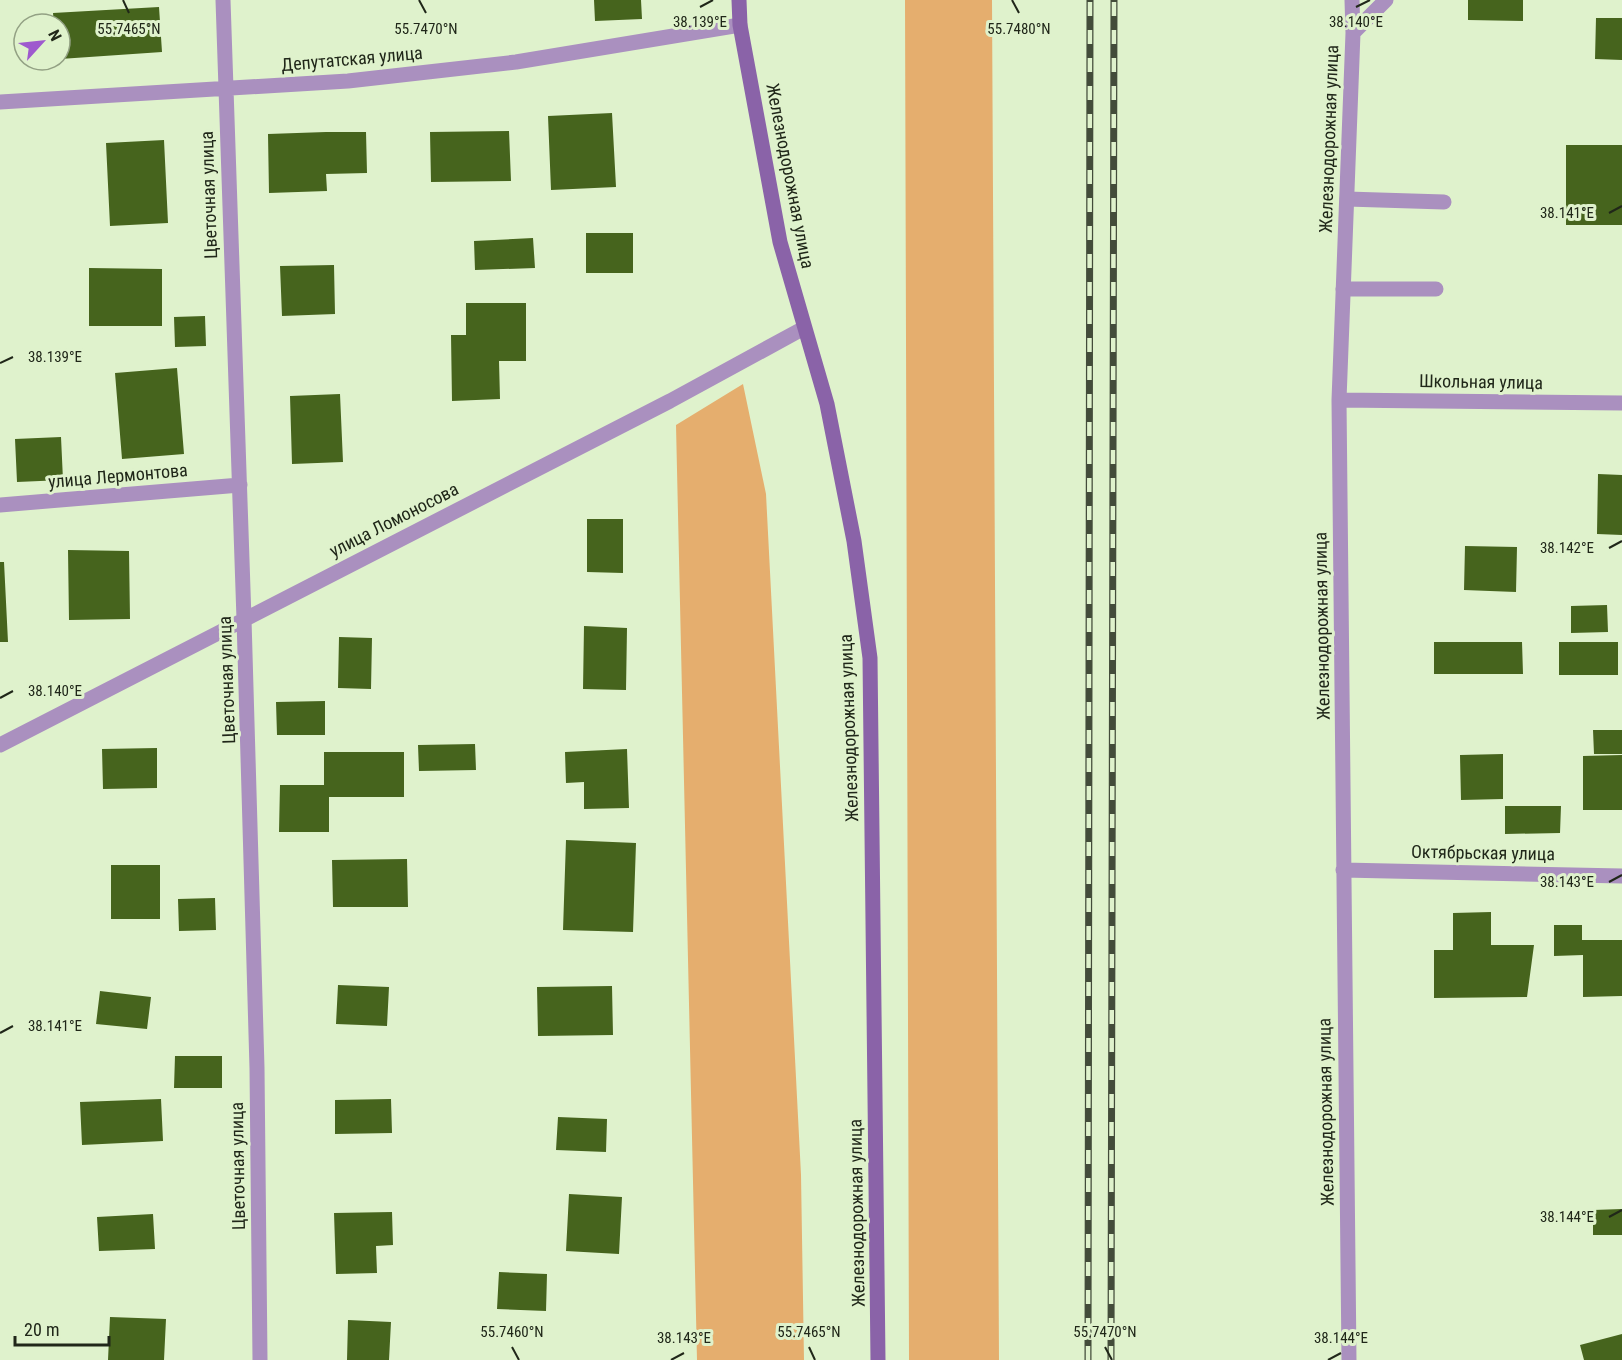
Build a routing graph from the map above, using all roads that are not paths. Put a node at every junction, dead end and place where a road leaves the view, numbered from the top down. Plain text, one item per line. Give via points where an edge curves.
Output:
1 (223, 0) edge
2 (739, 0) edge
3 (1352, 0) edge
4 (1386, 0) edge
5 (741, 25) junction
6 (1353, 33) junction
7 (225, 88) junction
8 (0, 102) edge
9 (1347, 199) junction
10 (1444, 202) dead end
11 (1343, 289) junction
12 (1436, 289) dead end
13 (804, 328) junction
14 (1339, 400) junction
15 (1622, 404) edge
16 (240, 485) junction
17 (0, 505) edge
18 (244, 619) junction
19 (0, 746) edge
20 (1343, 870) junction
21 (1622, 876) edge
22 (260, 1360) edge
23 (878, 1360) edge
24 (1348, 1360) edge

1 - 7 street, Цветочная улица
2 - 5 main road, Железнодорожная улица
3 - 6 street, Железнодорожная улица
4 - 6 street
5 - 7 street, Депутатская улица via 516,62 348,81
5 - 13 main road, Железнодорожная улица via 780,242
6 - 9 street, Железнодорожная улица
7 - 8 street, Депутатская улица
7 - 16 street, Цветочная улица
9 - 10 street
9 - 11 street, Железнодорожная улица
11 - 12 street
11 - 14 street, Железнодорожная улица
13 - 18 street, улица Ломоносова
13 - 23 main road, Железнодорожная улица via 827,404 854,541 870,658
14 - 15 street, Школьная улица
14 - 20 street, Железнодорожная улица
16 - 17 street, улица Лермонтова
16 - 18 street, Цветочная улица
18 - 19 street, улица Ломоносова
18 - 22 street, Цветочная улица
20 - 21 street, Октябрьская улица
20 - 24 street, Железнодорожная улица

